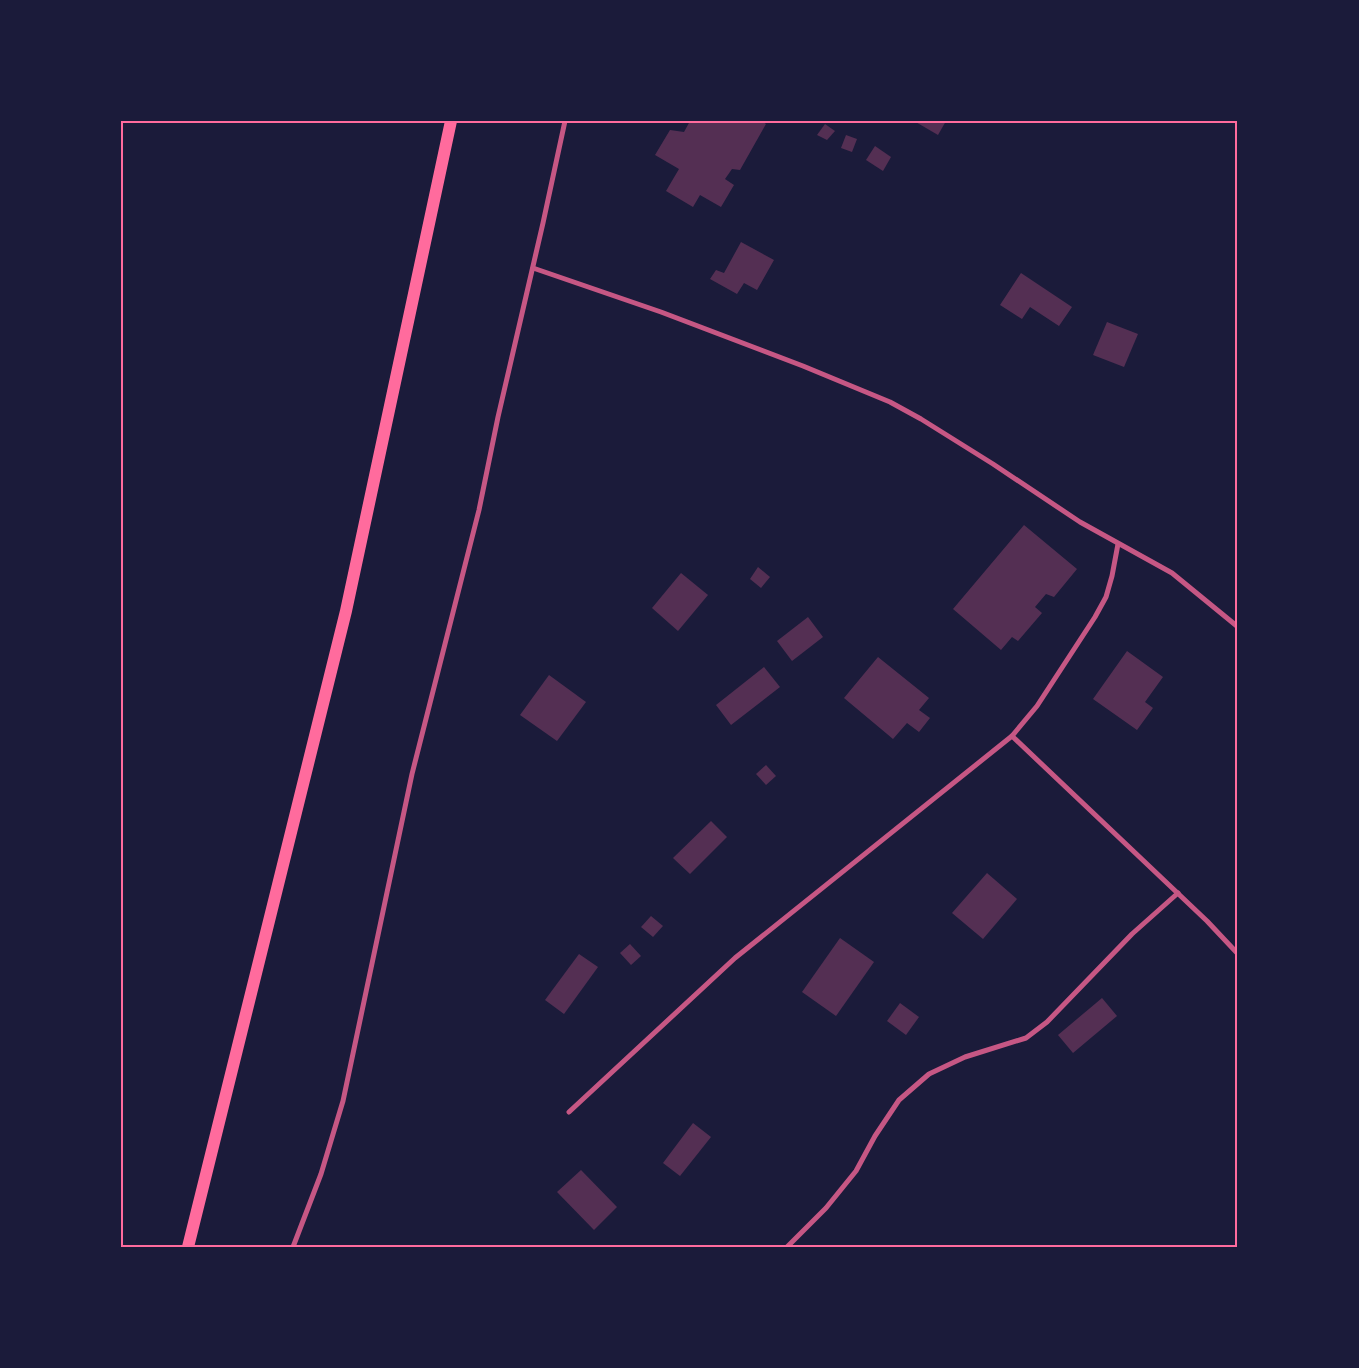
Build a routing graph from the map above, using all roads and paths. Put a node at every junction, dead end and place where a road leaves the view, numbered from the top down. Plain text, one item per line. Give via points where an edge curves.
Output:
1 (451, 121) edge
2 (565, 121) edge
3 (533, 268) junction
4 (1118, 544) junction
5 (1238, 627) edge
6 (1012, 736) junction
7 (1178, 893) junction
8 (1238, 954) edge
9 (569, 1112) dead end
10 (188, 1247) edge
11 (293, 1247) edge
12 (787, 1247) edge

1 - 10 main road via 346,611
2 - 3 street
3 - 4 street via 661,312 890,402
3 - 11 street via 479,510 412,774 343,1101 321,1174
4 - 5 street via 1172,574
4 - 6 street via 1106,597 1095,617 1037,706
6 - 7 street
6 - 9 street via 735,958
7 - 8 street
7 - 12 street via 1132,934 1047,1022 1026,1038 965,1056 929,1074 899,1100 856,1171 826,1208

